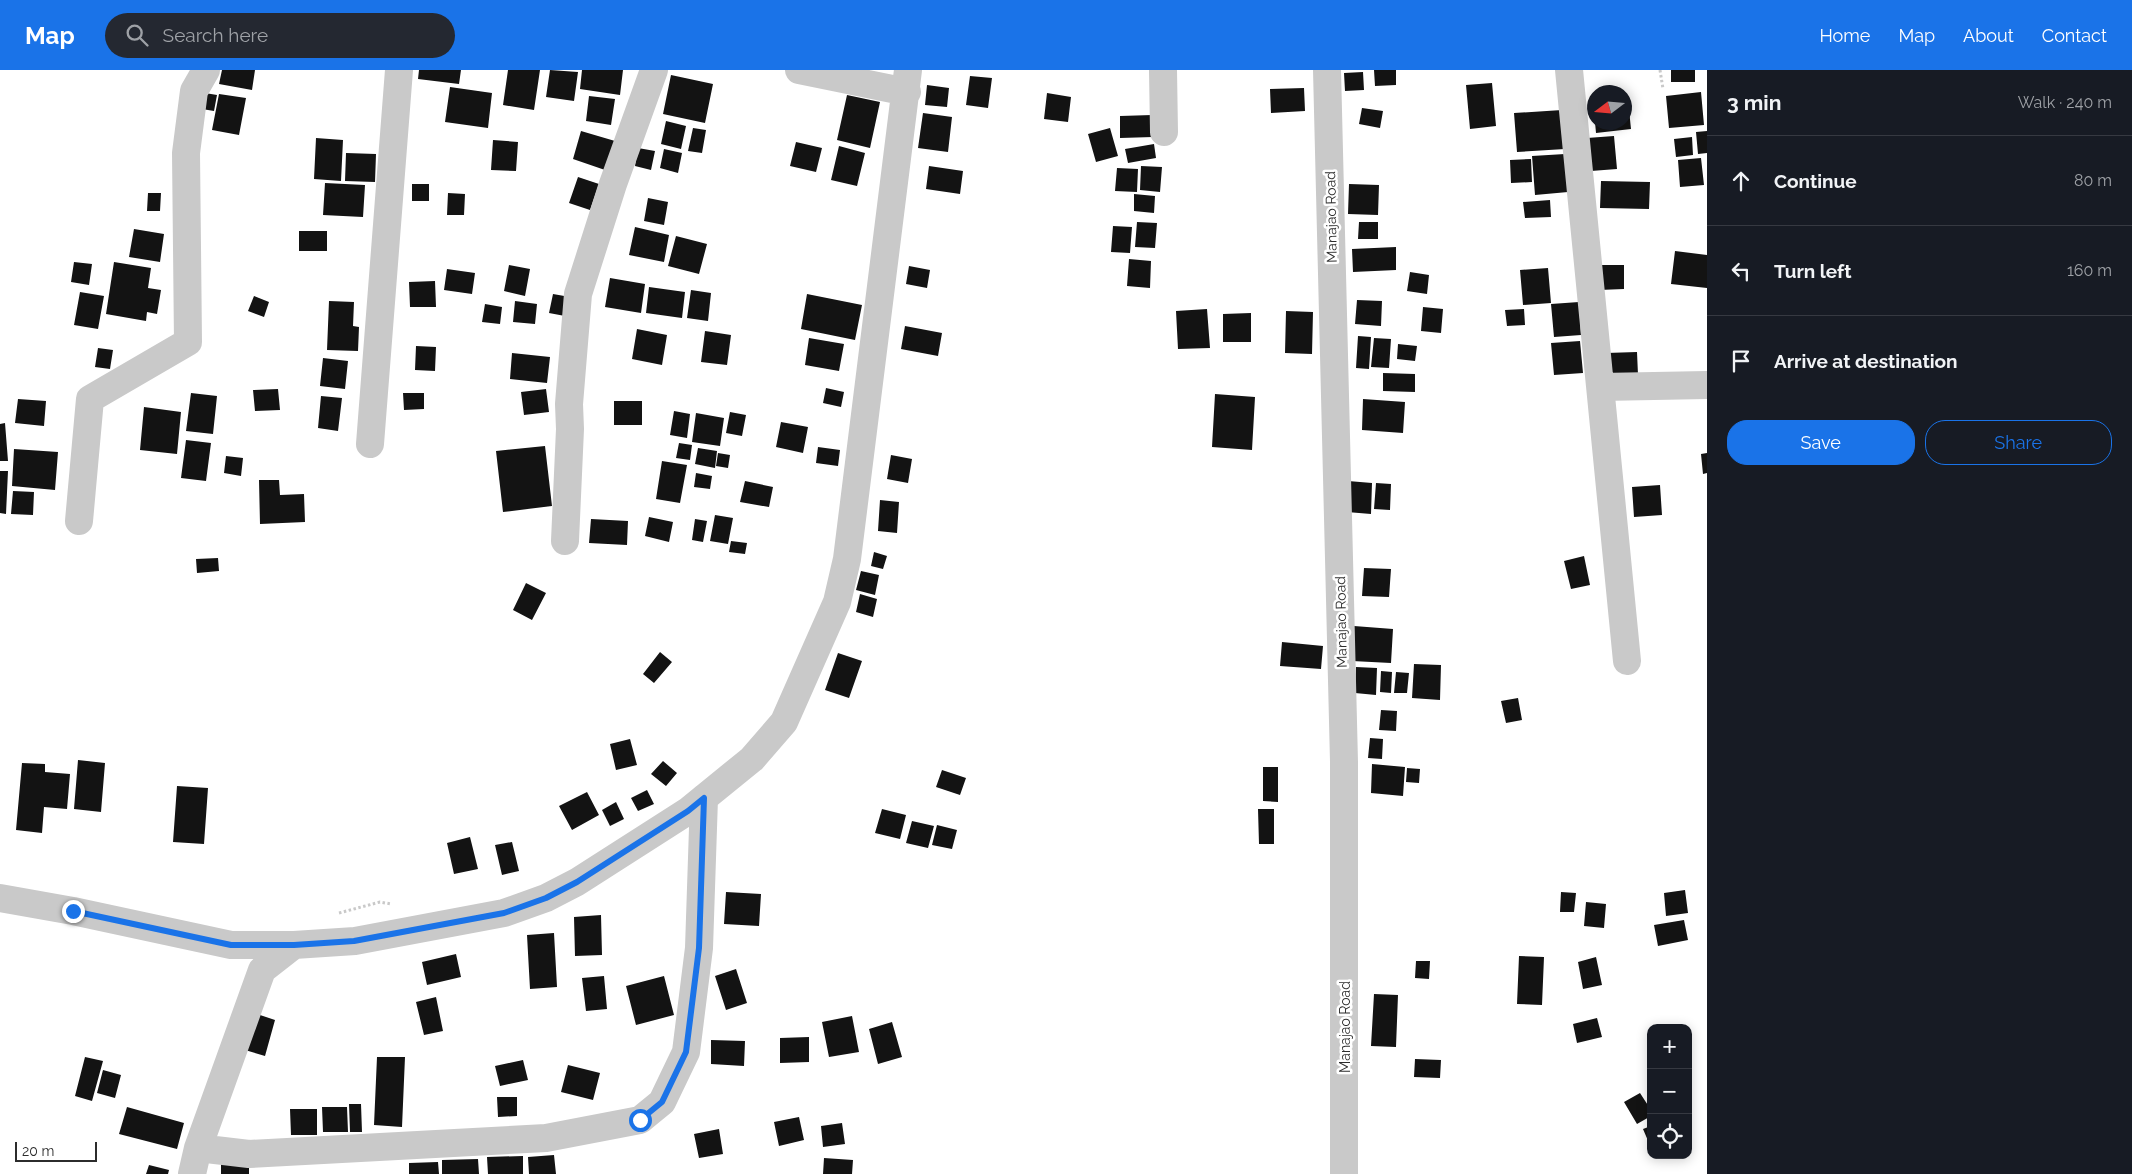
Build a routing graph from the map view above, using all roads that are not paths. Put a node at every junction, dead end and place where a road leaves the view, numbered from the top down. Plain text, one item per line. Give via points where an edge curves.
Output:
1 (206, 70) edge
2 (399, 70) edge
3 (654, 70) edge
4 (799, 70) edge
5 (1163, 70) edge
6 (1328, 70) edge
7 (1568, 70) edge
8 (907, 81) edge
9 (1164, 132) dead end
10 (1707, 385) edge
11 (1601, 387) junction
12 (370, 444) dead end
13 (79, 521) dead end
14 (565, 541) dead end
15 (1627, 661) dead end
16 (704, 798) junction
17 (0, 898) edge
18 (231, 945) junction
19 (294, 945) junction
20 (262, 970) junction
21 (198, 1148) junction
22 (192, 1174) edge
23 (1344, 1174) edge

1 - 13 street via 194,91 186,153 188,342 90,400
2 - 12 street
3 - 14 street via 578,294 569,404
4 - 8 street
5 - 9 street
6 - 23 street, Manajao Road via 1344,762
7 - 11 street
8 - 16 street via 847,559 837,602 784,722 752,758
10 - 11 street
11 - 15 street
16 - 19 street via 577,882 546,898 504,913 354,941
16 - 21 street via 699,948 686,1052 662,1102 640,1120 546,1138 249,1154
17 - 18 street
18 - 19 street
18 - 20 street via 253,959
19 - 20 street
20 - 21 street
21 - 22 street

